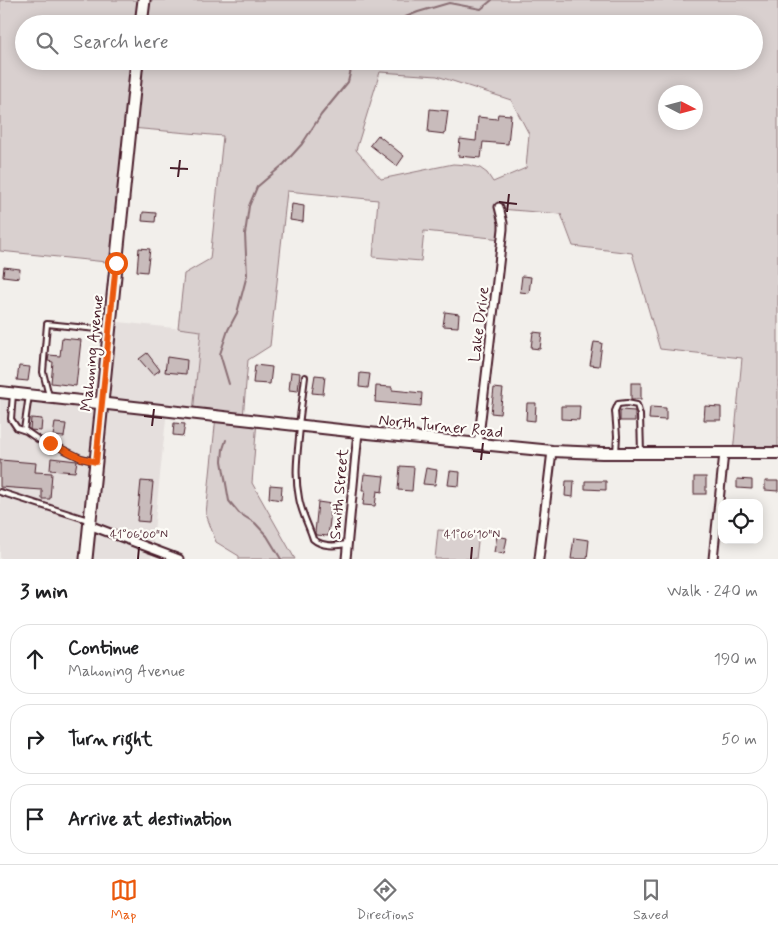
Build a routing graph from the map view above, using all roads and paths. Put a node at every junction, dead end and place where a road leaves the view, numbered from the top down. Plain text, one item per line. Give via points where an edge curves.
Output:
1 (144, 0) edge
2 (142, 15) edge
3 (136, 70) edge
4 (499, 207) dead end
5 (109, 330) junction
6 (305, 377) dead end
7 (0, 392) edge
8 (13, 393) junction
9 (29, 395) junction
10 (49, 397) junction
11 (102, 403) junction
12 (300, 425) junction
13 (24, 430) junction
14 (358, 432) junction
15 (478, 444) junction
16 (552, 451) junction
17 (616, 453) junction
18 (641, 453) junction
19 (724, 453) junction
20 (778, 453) edge
21 (96, 462) junction
22 (0, 492) edge
23 (89, 523) junction
24 (347, 544) junction
25 (86, 559) edge
26 (179, 559) edge
27 (346, 559) edge
28 (539, 559) edge
29 (713, 559) edge

1 - 2 main road
3 - 5 main road, Mahoning Avenue
4 - 15 street, Lake Drive via 503,229
5 - 10 lane via 47,324 43,372
5 - 11 main road, Mahoning Avenue
6 - 12 lane
7 - 8 street, North Turner Road
8 - 9 street, North Turner Road
8 - 13 lane via 10,419
9 - 10 street, North Turner Road
9 - 13 lane
10 - 11 street, North Turner Road
11 - 12 street, North Turner Road
11 - 21 main road, Mahoning Avenue
12 - 14 street, North Turner Road
12 - 24 lane via 297,487 313,539 318,544
13 - 21 lane via 39,440
14 - 15 street, North Turner Road
14 - 24 street, Smith Street
15 - 16 street, North Turner Road
16 - 17 street, North Turner Road
16 - 28 street
17 - 18 street, North Turner Road
17 - 18 lane via 615,411 618,404 627,403 637,405 640,415
18 - 19 street, North Turner Road
19 - 20 street, North Turner Road
19 - 29 street
21 - 23 main road, Mahoning Avenue
22 - 23 lane
23 - 25 main road, Mahoning Avenue
23 - 26 street
24 - 27 street, Smith Street

